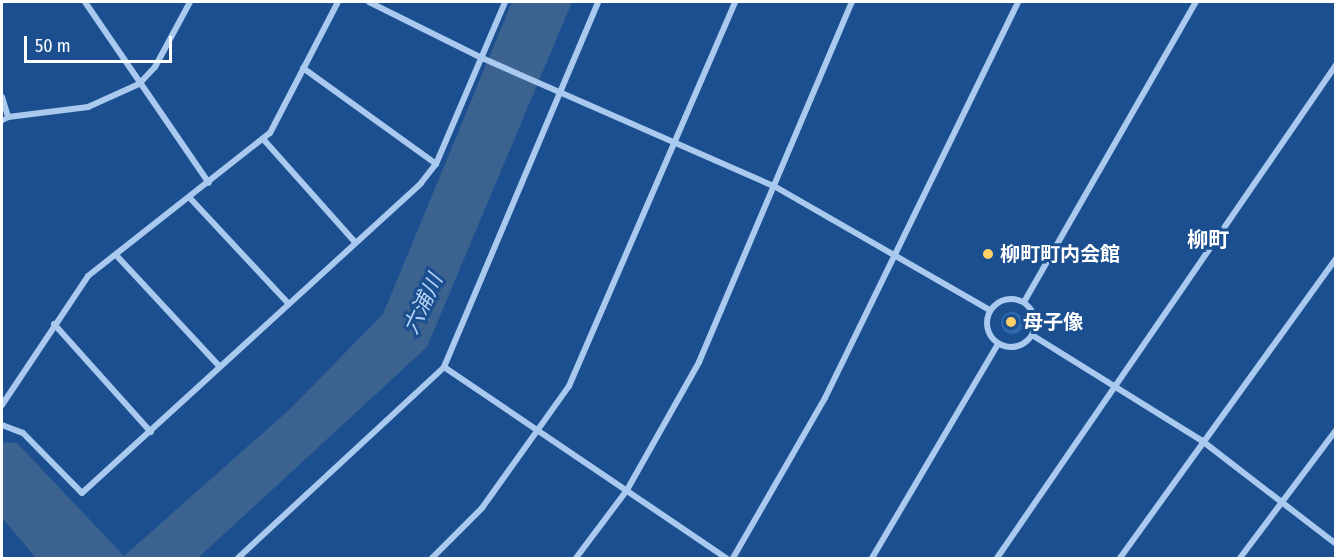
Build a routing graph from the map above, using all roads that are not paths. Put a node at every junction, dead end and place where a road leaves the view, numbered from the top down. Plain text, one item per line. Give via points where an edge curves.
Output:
1 (85, 2) edge
2 (190, 2) edge
3 (338, 2) edge
4 (369, 2) edge
5 (505, 2) edge
6 (598, 2) edge
7 (735, 2) edge
8 (852, 2) edge
9 (1018, 2) edge
10 (1196, 2) edge
11 (482, 58) junction
12 (1335, 65) edge
13 (303, 68) junction
14 (139, 84) junction
15 (561, 90) junction
16 (2, 97) edge
17 (4, 118) edge
18 (264, 140) junction
19 (678, 141) junction
20 (436, 164) junction
21 (209, 183) junction
22 (774, 186) junction
23 (189, 197) junction
24 (354, 241) junction
25 (116, 255) junction
26 (894, 255) junction
27 (1335, 258) edge
28 (287, 302) junction
29 (1024, 302) junction
30 (990, 310) junction
31 (54, 324) junction
32 (1032, 335) junction
33 (998, 344) junction
34 (219, 366) junction
35 (444, 367) junction
36 (1116, 384) junction
37 (2, 405) edge
38 (2, 425) edge
39 (1335, 430) edge
40 (540, 431) junction
41 (152, 432) junction
42 (1201, 440) junction
43 (627, 490) junction
44 (1280, 501) junction
45 (1335, 544) edge
46 (238, 558) edge
47 (432, 558) edge
48 (576, 558) edge
49 (726, 558) edge
50 (733, 558) edge
51 (872, 558) edge
52 (997, 558) edge
53 (1120, 558) edge
54 (1240, 558) edge

1 - 14 street
2 - 14 street via 155,67
3 - 13 street
4 - 11 street
5 - 11 street
6 - 15 street
7 - 19 street
8 - 22 street
9 - 26 street
10 - 29 street
11 - 15 street
11 - 20 street
12 - 36 street
13 - 18 street
13 - 20 street
14 - 17 street via 88,107
14 - 21 street
15 - 19 street
15 - 35 street
16 - 17 street
18 - 21 street
18 - 24 street
19 - 22 street
19 - 40 street via 595,336
20 - 24 street
21 - 23 street
22 - 26 street
22 - 43 street via 699,362
23 - 25 street
23 - 28 street
24 - 28 street
25 - 31 street via 88,276
25 - 34 street
26 - 30 street
26 - 50 street via 784,477
27 - 42 street
28 - 34 street
29 - 30 street via 1009,298
29 - 32 street via 1036,321
30 - 33 street via 988,332
31 - 37 street
31 - 41 street
32 - 33 street via 1013,347
32 - 36 street
33 - 51 street
34 - 41 street
35 - 40 street
35 - 46 street
36 - 42 street
36 - 52 street
38 - 41 street via 23,433 82,493
39 - 44 street
40 - 43 street
40 - 47 street via 482,508
42 - 44 street
42 - 53 street
43 - 48 street
43 - 49 street
44 - 45 street
44 - 54 street

